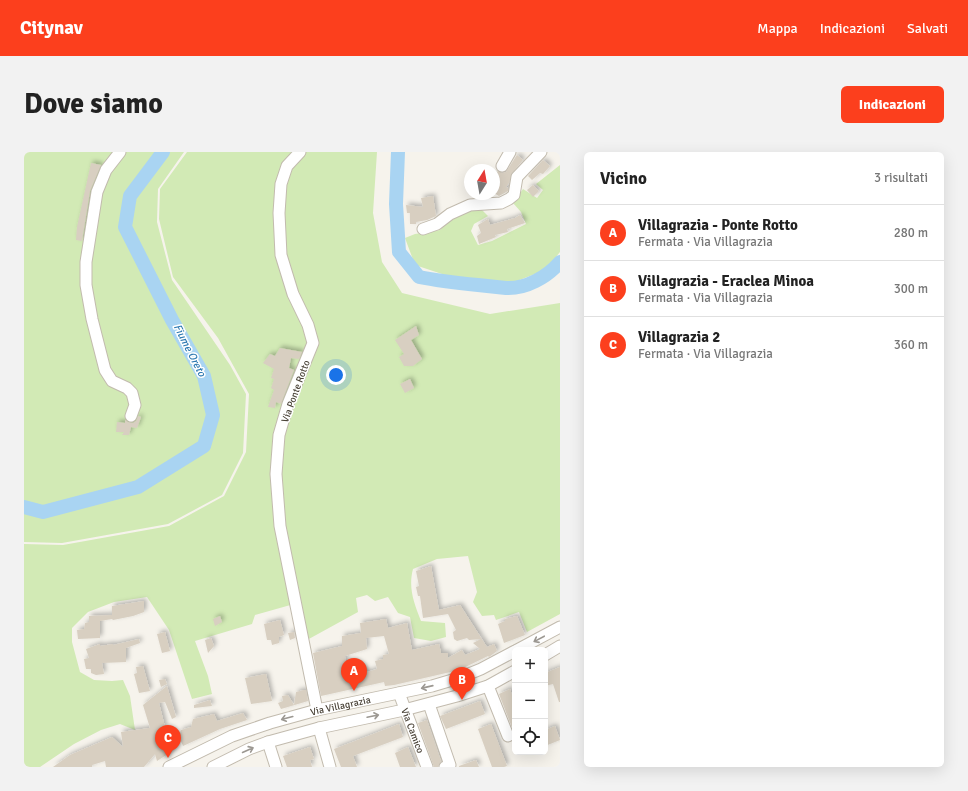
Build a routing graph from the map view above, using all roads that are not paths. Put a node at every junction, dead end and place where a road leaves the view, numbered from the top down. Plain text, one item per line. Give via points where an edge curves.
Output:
1 (120, 152) edge
2 (300, 152) edge
3 (510, 152) edge
4 (541, 152) edge
5 (502, 166) dead end
6 (423, 229) dead end
7 (131, 416) dead end
8 (560, 627) edge
9 (560, 646) edge
10 (523, 647) edge
11 (512, 653) edge
12 (548, 653) edge
13 (512, 673) edge
14 (488, 686) junction
15 (399, 693) junction
16 (429, 704) junction
17 (317, 710) junction
18 (404, 710) junction
19 (319, 728) junction
20 (508, 736) dead end
21 (268, 742) junction
22 (169, 767) edge
23 (212, 767) edge
24 (276, 767) edge
25 (330, 767) edge
26 (427, 767) edge
27 (445, 767) edge

1 - 7 street via 106,170 97,192 86,262 86,285 104,370 112,381 132,393 135,405
2 - 17 street, Via Ponte Rotto via 287,166 281,184 280,255 313,343 288,404 279,435 276,474 280,526
3 - 5 street
4 - 6 street via 517,177 514,195 509,199 501,203 470,205
8 -> 10 street, Via Villagrazia
9 - 12 street
11 -> 15 street, Via Villagrazia via 459,678
13 - 14 street, Via Villagrazia
14 - 16 street, Via Villagrazia
14 - 20 street
15 - 17 street, Via Villagrazia
15 - 18 street, Via Camico
16 - 18 street, Via Villagrazia
16 - 27 street via 450,765
17 -> 22 street, Via Villagrazia via 232,736
19 -> 18 street, Via Villagrazia
18 - 26 street, Via Camico
19 - 21 street, Via Villagrazia
19 - 25 street
23 -> 21 street, Via Villagrazia
21 - 24 street

